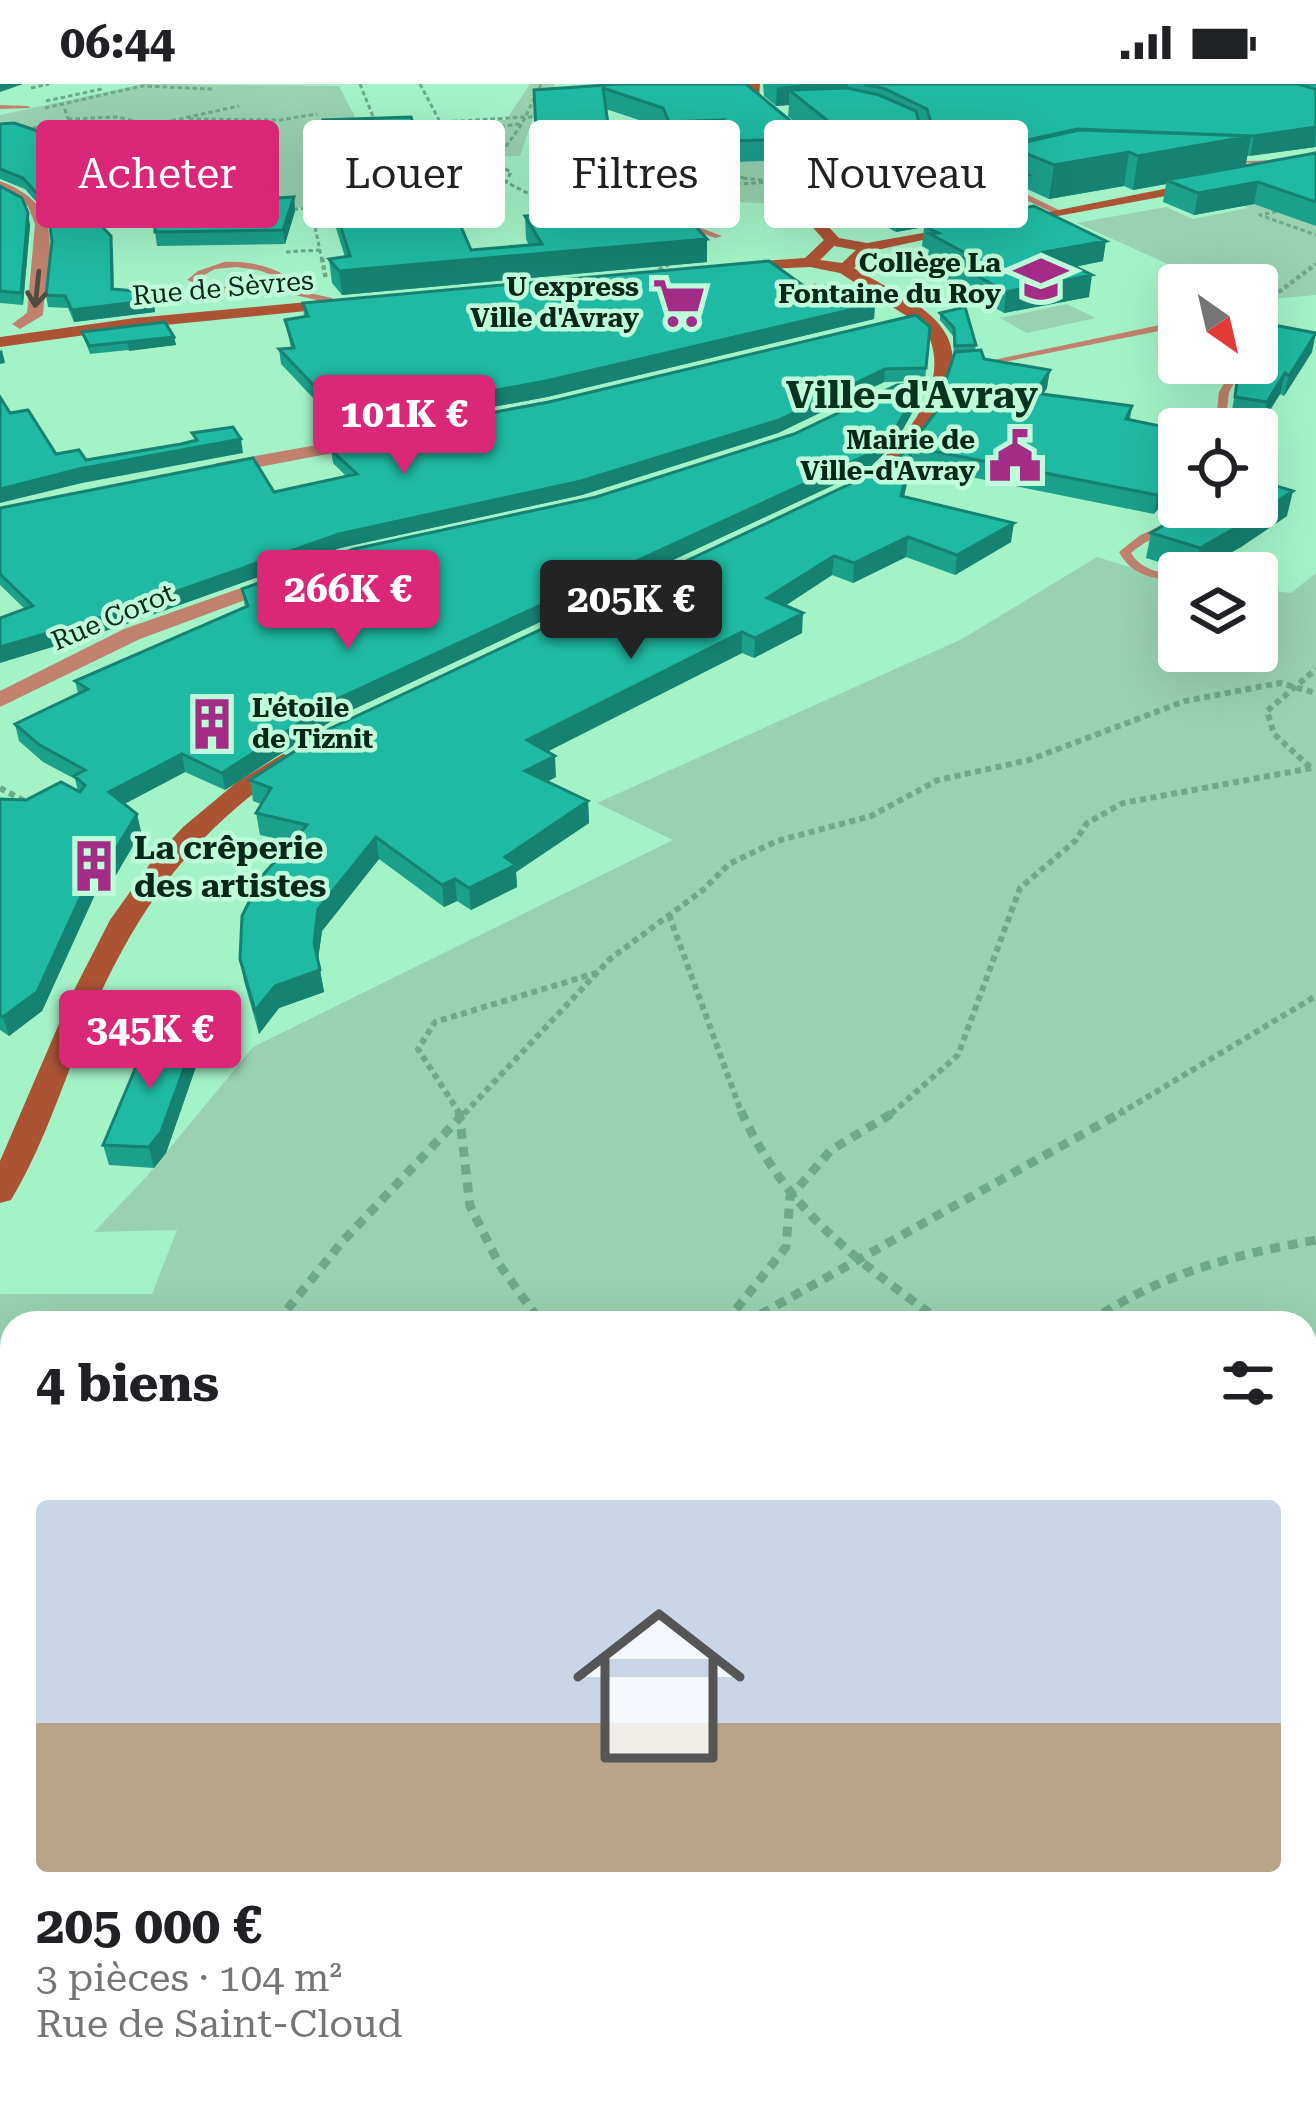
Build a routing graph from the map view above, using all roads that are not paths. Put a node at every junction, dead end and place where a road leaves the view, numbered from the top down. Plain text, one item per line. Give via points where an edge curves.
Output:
1 (754, 84) edge
2 (28, 105) road end
3 (0, 108) edge
4 (10, 112) dead end
5 (1316, 153) edge
6 (1206, 162) edge
7 (1316, 165) edge
8 (1234, 180) edge
9 (1215, 183) edge
10 (0, 185) edge
11 (1028, 197) edge
12 (1060, 212) junction
13 (695, 228) edge
14 (718, 236) dead end
15 (834, 242) junction
16 (867, 248) junction
17 (810, 262) junction
18 (843, 268) junction
19 (723, 269) edge
20 (814, 286) edge
21 (277, 288) junction
22 (330, 302) junction
23 (353, 303) edge
24 (942, 312) edge
25 (900, 313) junction
26 (921, 317) junction
27 (0, 321) edge
28 (1158, 328) edge
29 (24, 330) junction
30 (0, 342) edge
31 (942, 362) junction
32 (910, 388) edge
33 (937, 390) junction
34 (419, 431) edge
35 (187, 475) edge
36 (842, 495) edge
37 (1172, 528) edge
38 (306, 571) edge
39 (1158, 574) edge
40 (0, 700) edge
41 (296, 754) edge
42 (6, 1178) edge

1 - 15 main road via 753,99 777,111 814,150 797,204
2 - 3 lane
3 - 4 lane
5 - 6 lane via 1281,162
7 - 8 main road
9 - 12 main road
10 -> 29 street via 34,204 42,224 34,315
11 - 12 lane
12 - 16 main road
13 - 14 lane
15 - 16 main road
15 - 17 main road
16 - 18 main road
17 - 18 main road
17 - 19 main road
18 - 25 main road
20 - 25 lane
21 - 21 lane via 283,277 237,263 191,280 224,294
21 - 22 lane
22 - 23 main road, Rue de Sèvres
22 - 29 main road, Rue de Sèvres
24 - 26 lane
25 - 26 street
26 - 31 main road via 941,336
27 - 29 street
28 - 31 lane via 1006,359
29 - 30 main road, Rue de Sèvres
31 - 33 main road
32 - 33 street
33 - 36 main road via 898,460
34 - 35 street
37 - 39 lane via 1125,552 1140,570
38 - 40 street, Rue Corot via 131,634
41 - 42 main road via 209,817 147,885 100,966

